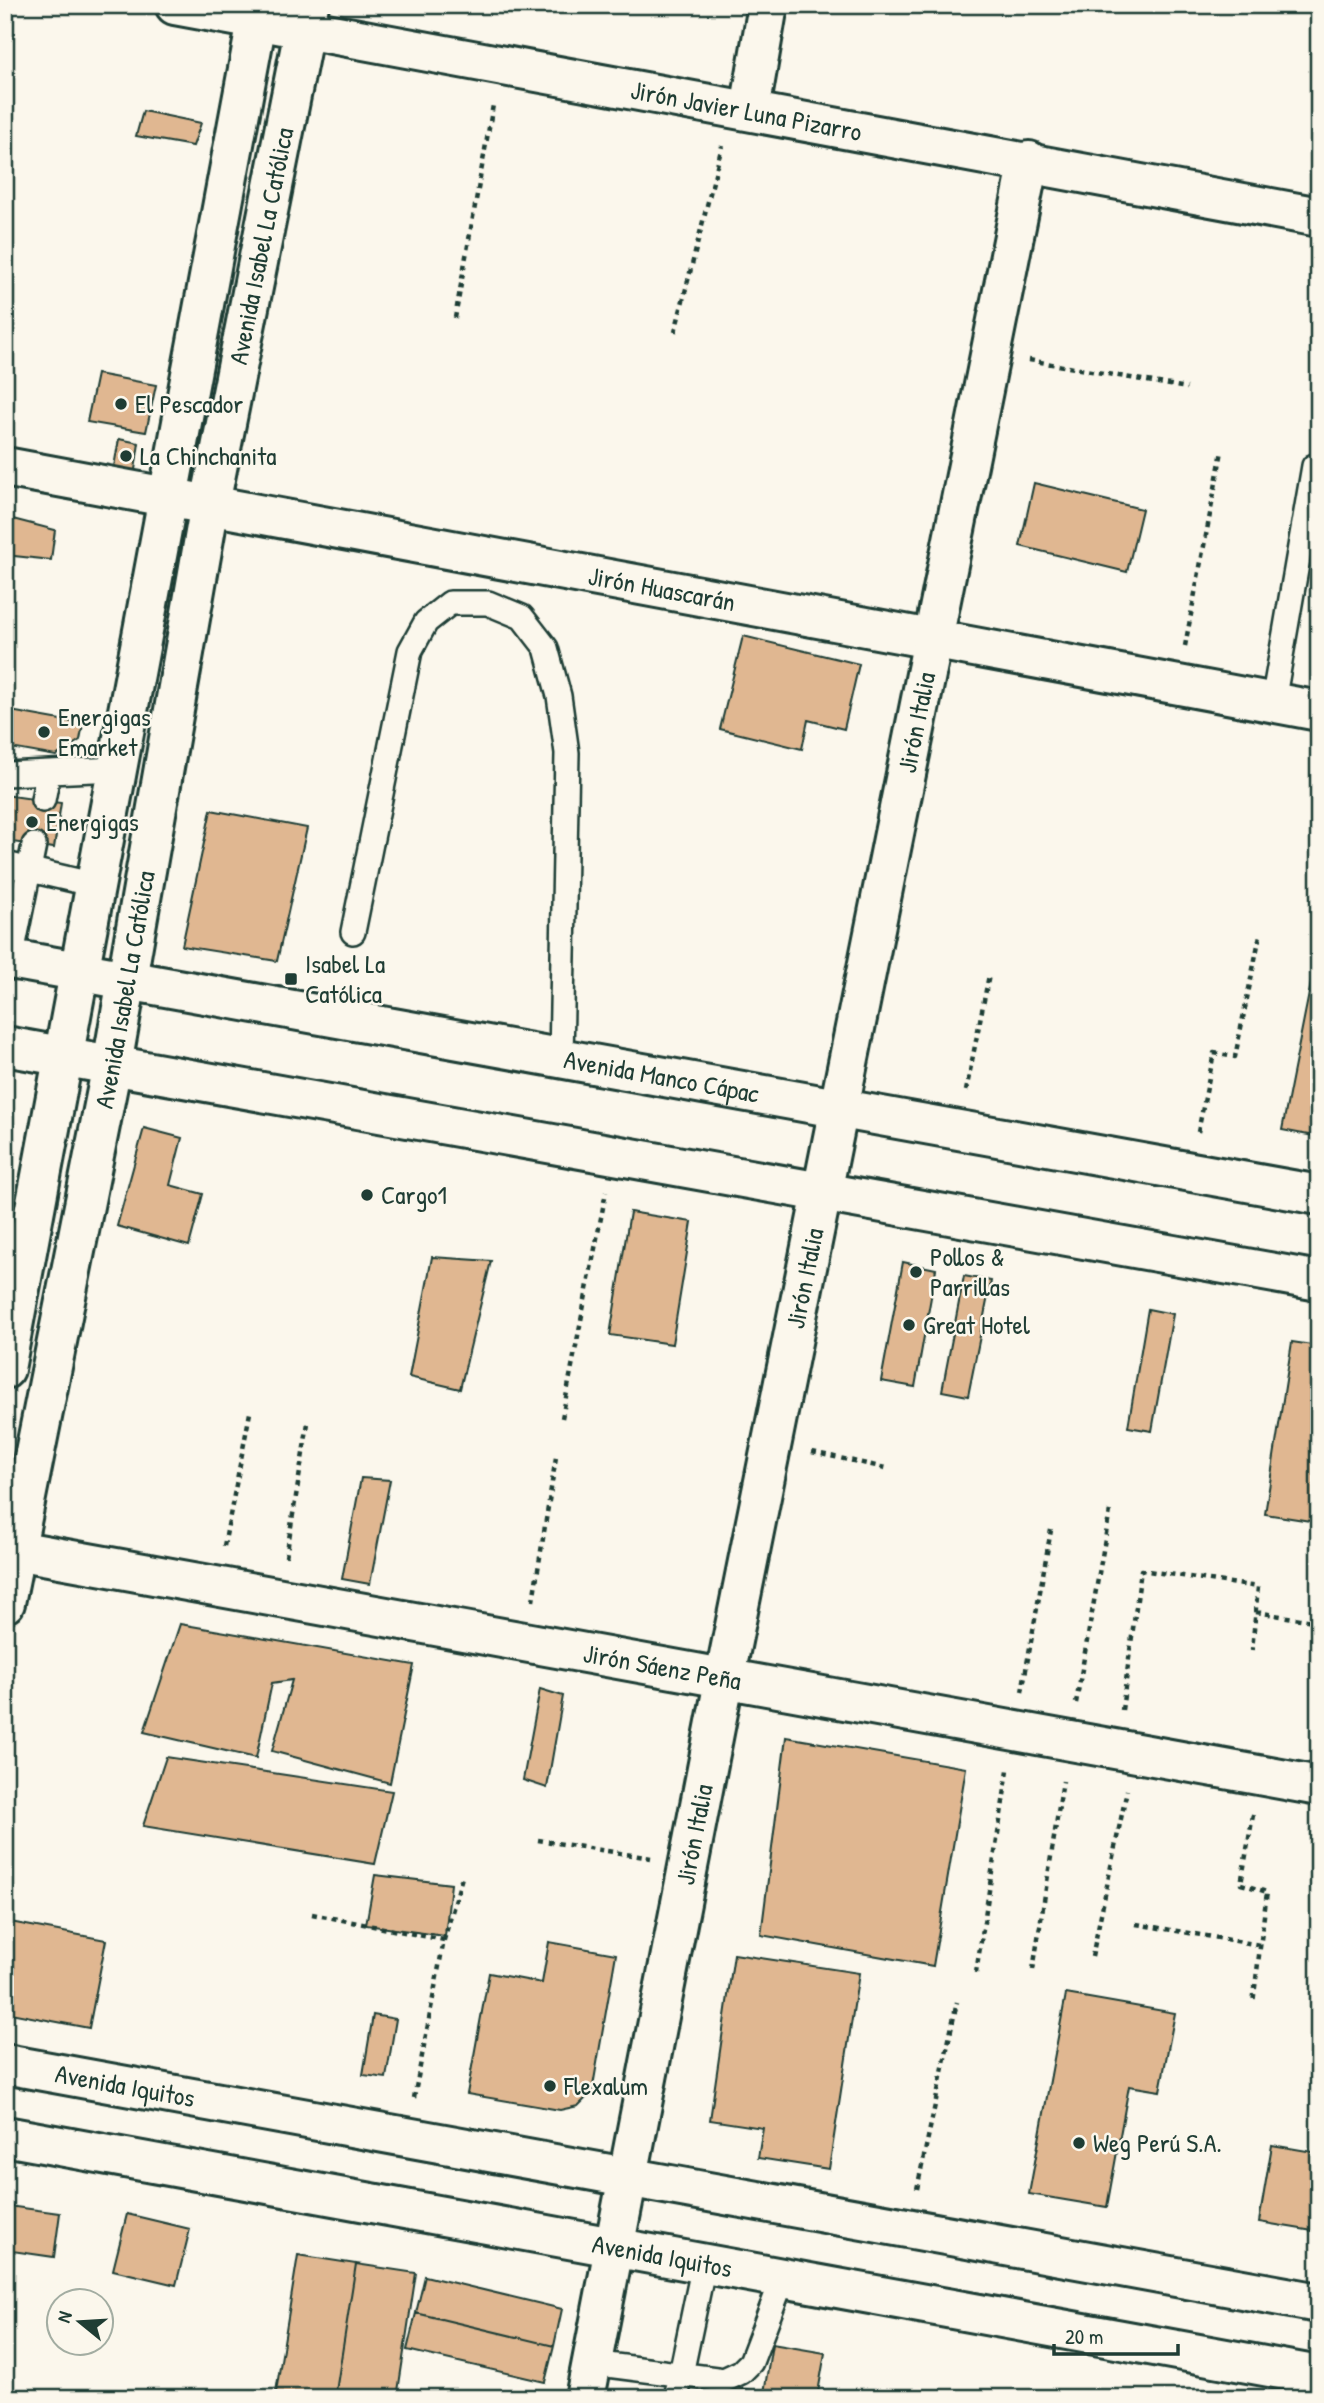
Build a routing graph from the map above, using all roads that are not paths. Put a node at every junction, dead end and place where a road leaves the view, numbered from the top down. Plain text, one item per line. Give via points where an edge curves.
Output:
1 (175, 5) edge
2 (768, 5) edge
3 (259, 13) edge
4 (306, 17) edge
5 (741, 108) junction
6 (1029, 161) junction
7 (1319, 217) edge
8 (1314, 466) dead end
9 (5, 467) edge
10 (169, 497) junction
11 (210, 504) junction
12 (934, 639) junction
13 (1273, 702) junction
14 (1319, 711) edge
15 (117, 769) junction
16 (5, 774) edge
17 (48, 774) junction
18 (43, 800) dead end
19 (34, 845) dead end
20 (5, 864) edge
21 (29, 868) junction
22 (96, 885) junction
23 (353, 932) dead end
24 (8, 959) edge
25 (79, 973) junction
26 (125, 980) junction
27 (5, 1046) edge
28 (64, 1057) junction
29 (561, 1058) junction
30 (112, 1065) junction
31 (838, 1108) junction
32 (822, 1192) junction
33 (1319, 1195) edge
34 (1319, 1281) edge
35 (5, 1369) edge
36 (10, 1549) edge
37 (5, 1603) edge
38 (725, 1676) junction
39 (1319, 1786) edge
40 (5, 2064) edge
41 (5, 2136) edge
42 (628, 2177) junction
43 (615, 2247) junction
44 (704, 2264) junction
45 (783, 2278) junction
46 (1319, 2303) edge
47 (680, 2375) junction
48 (1319, 2376) edge
49 (589, 2381) edge
50 (676, 2398) edge

1 - 3 street, Jirón Javier Luna Pizarro
2 - 5 street
3 - 4 street, Jirón Javier Luna Pizarro
3 - 10 street, Avenida Isabel La Católica
4 - 5 street, Jirón Javier Luna Pizarro via 500,65
4 - 11 street, Avenida Isabel La Católica
5 - 6 street, Jirón Javier Luna Pizarro
6 - 7 street, Jirón Javier Luna Pizarro
6 - 12 street, Jirón Italia
8 - 13 lane
9 - 10 street, Jirón Huascarán
10 - 11 street, Jirón Huascarán
10 - 15 street, Avenida Isabel La Católica
11 - 12 street, Jirón Huascarán
11 - 26 street, Avenida Isabel La Católica
12 - 13 street, Jirón Huascarán
12 - 31 street, Jirón Italia
13 - 14 street, Jirón Huascarán
15 - 17 lane
15 - 22 street, Avenida Isabel La Católica
16 - 17 lane
17 - 18 lane
19 - 21 lane
20 - 21 lane
21 - 22 lane
21 - 24 lane
22 - 25 street, Avenida Isabel La Católica
23 - 29 lane via 410,651 426,622 450,603 488,603 522,617 546,648 567,753
24 - 25 street, Avenida Manco Cápac
25 - 26 street, Avenida Manco Cápac
25 - 28 street, Avenida Isabel La Católica
26 - 29 street, Avenida Manco Cápac
26 - 30 street, Avenida Isabel La Católica
27 - 28 street
28 - 30 street
28 - 35 street, Avenida Isabel La Católica
29 - 31 street, Avenida Manco Cápac
30 - 32 street
30 - 36 street, Avenida Isabel La Católica
31 - 32 street, Jirón Italia
31 - 33 street, Avenida Manco Cápac
32 - 34 street
32 - 38 street, Jirón Italia
36 - 37 street, Avenida Isabel La Católica
36 - 38 street, Jirón Sáenz Peña
38 - 39 street, Jirón Sáenz Peña
38 - 42 street, Jirón Italia
40 - 42 street, Avenida Iquitos
41 - 43 street, Avenida Iquitos
42 - 43 street, Jirón Italia
42 - 46 street, Avenida Iquitos
43 - 44 street, Avenida Iquitos
43 - 49 street, Jirón Italia
44 - 45 street, Avenida Iquitos
44 - 47 lane
45 - 47 lane via 757,2348 741,2372 724,2380
45 - 48 street, Avenida Iquitos
47 - 49 lane
47 - 50 lane

